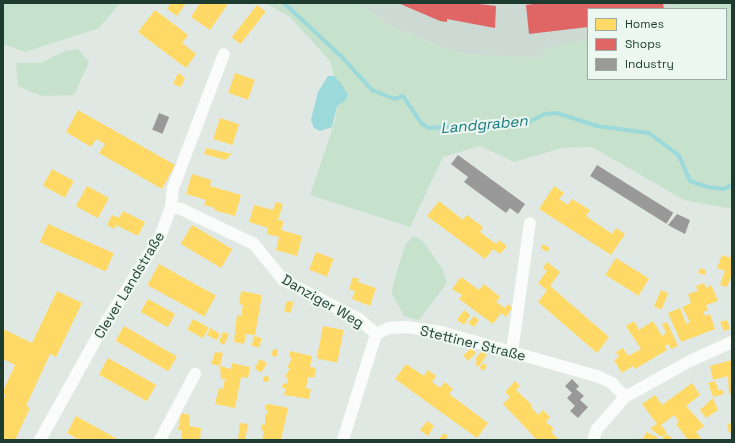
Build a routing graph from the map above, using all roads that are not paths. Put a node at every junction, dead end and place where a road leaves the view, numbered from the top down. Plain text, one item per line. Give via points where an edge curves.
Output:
1 (224, 54) dead end
2 (171, 207) junction
3 (530, 223) dead end
4 (376, 334) junction
5 (732, 342) edge
6 (512, 352) junction
7 (195, 374) dead end
8 (625, 397) junction
9 (40, 440) edge
10 (160, 440) edge
11 (343, 440) edge
12 (593, 440) edge

1 - 2 street, Clever Landstraße via 173,188
2 - 4 street, Danziger Weg via 181,209 254,244 283,280 359,319
2 - 9 street, Clever Landstraße via 160,237 107,320
3 - 6 street
4 - 6 street, Stettiner Straße via 389,328 406,327 441,332
4 - 11 street
5 - 8 street via 690,361
6 - 8 street, Stettiner Straße via 597,376 612,383
7 - 10 street
8 - 12 street via 597,429

